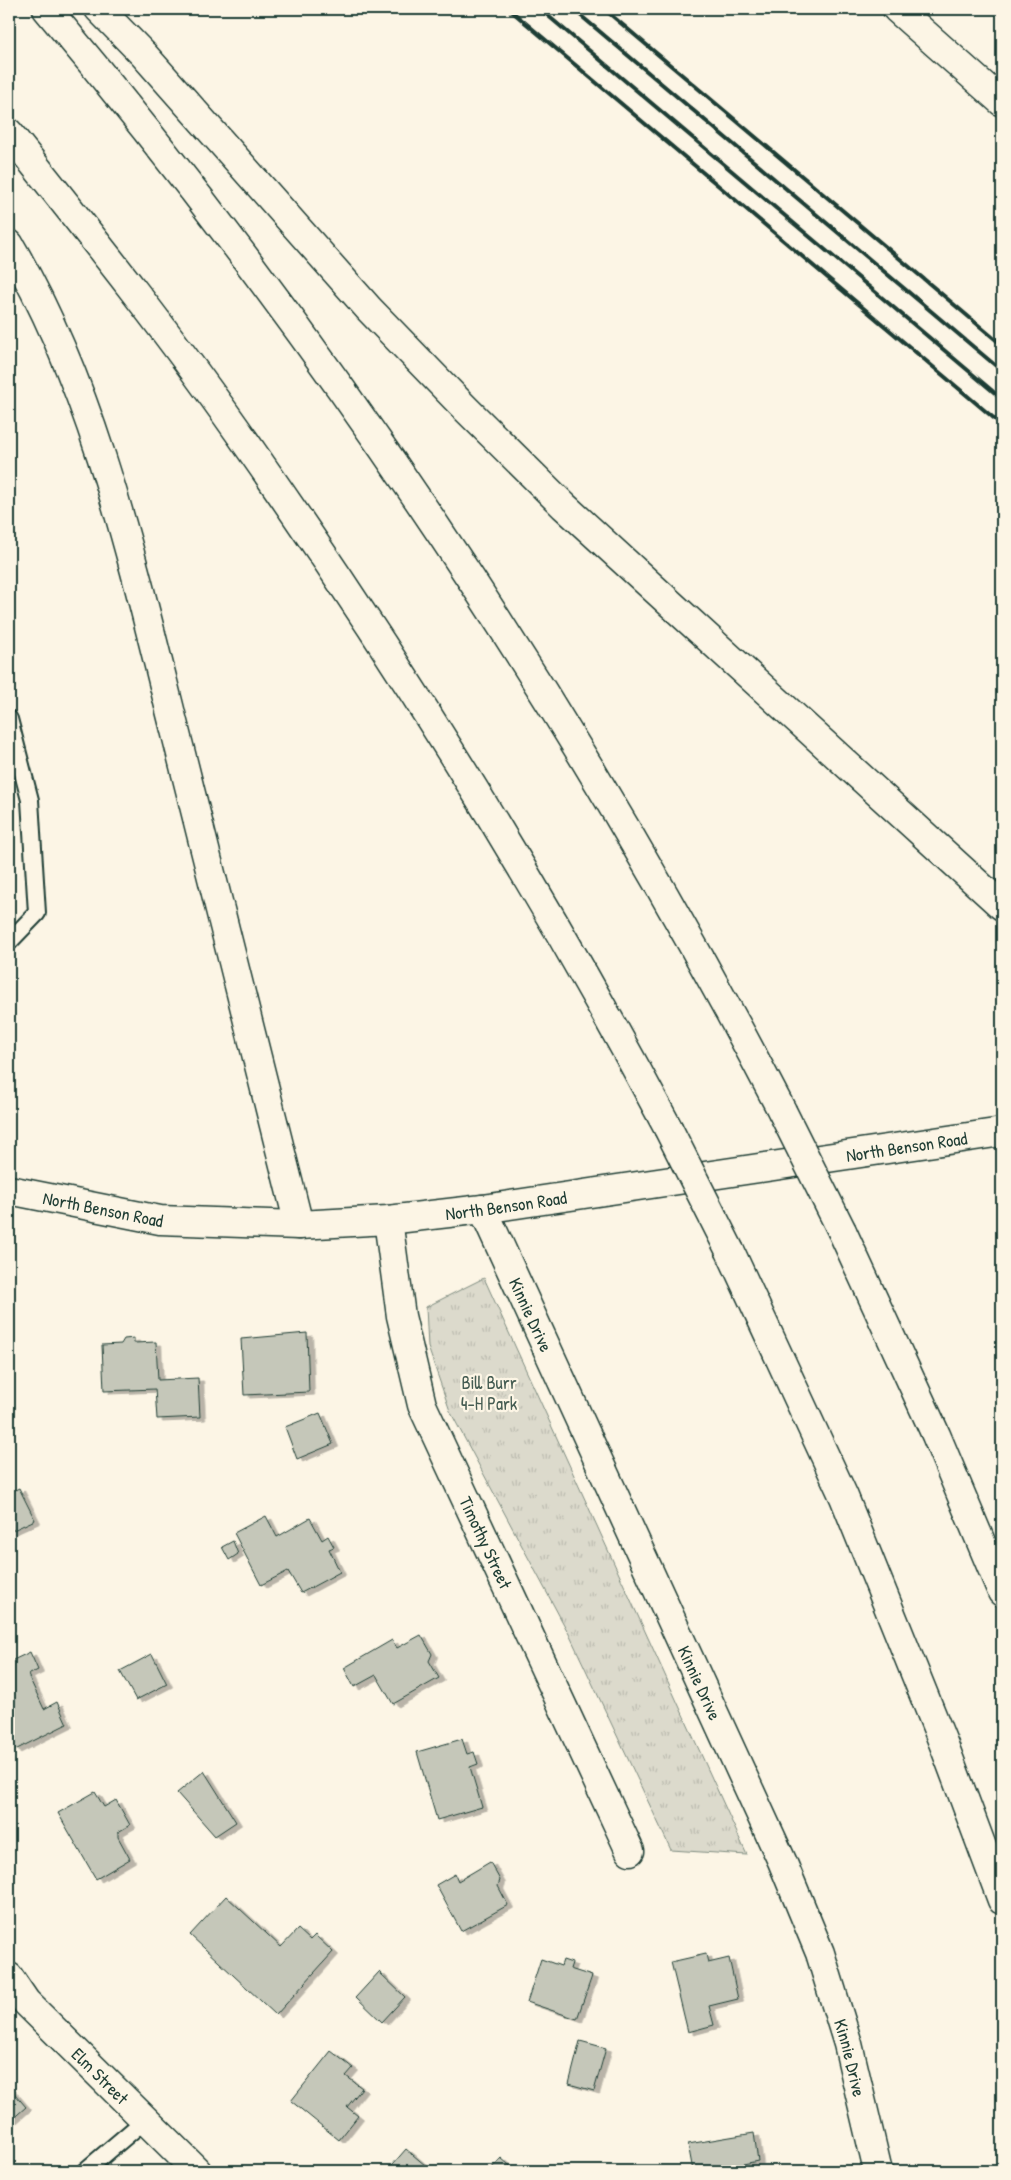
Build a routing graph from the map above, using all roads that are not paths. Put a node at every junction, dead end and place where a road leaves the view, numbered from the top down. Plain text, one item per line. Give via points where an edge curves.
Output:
1 (47, 9) edge
2 (99, 9) edge
3 (897, 9) edge
4 (1002, 102) edge
5 (9, 133) edge
6 (9, 244) edge
7 (9, 718) edge
8 (864, 781) junction
9 (1002, 883) edge
10 (1002, 906) edge
11 (9, 942) edge
12 (1002, 1132) edge
13 (9, 1190) edge
14 (483, 1209) junction
15 (388, 1220) junction
16 (299, 1225) junction
17 (1002, 1592) edge
18 (630, 1851) dead end
19 (991, 1870) junction
20 (1002, 1900) edge
21 (1002, 1912) edge
22 (9, 1978) edge
23 (145, 2120) junction
24 (85, 2171) edge
25 (197, 2171) edge
26 (878, 2171) edge

1 - 17 main road, bridge via 200,197 356,410 521,654 654,873 726,1003 842,1232 932,1426
2 - 8 main road via 144,55 369,309 464,407 564,506
3 - 4 main road
5 - 19 main road, bridge via 133,290 241,436 402,673 543,901 610,1019 730,1251 844,1497
6 - 16 main road via 59,344 109,486 152,636
7 - 11 lane via 30,800 37,913
8 - 9 main road
8 - 10 main road
12 - 14 main road, North Benson Road
13 - 16 main road, North Benson Road via 160,1220
14 - 15 main road, North Benson Road
14 - 26 main road, Kinnie Drive via 782,1861 820,1953 848,2044 874,2143
15 - 16 main road, North Benson Road
15 - 18 main road, Timothy Street via 401,1316 422,1405
19 - 20 main road
19 - 21 main road
22 - 23 main road, Elm Street via 26,2002
23 - 24 lane
23 - 25 main road, Elm Street

